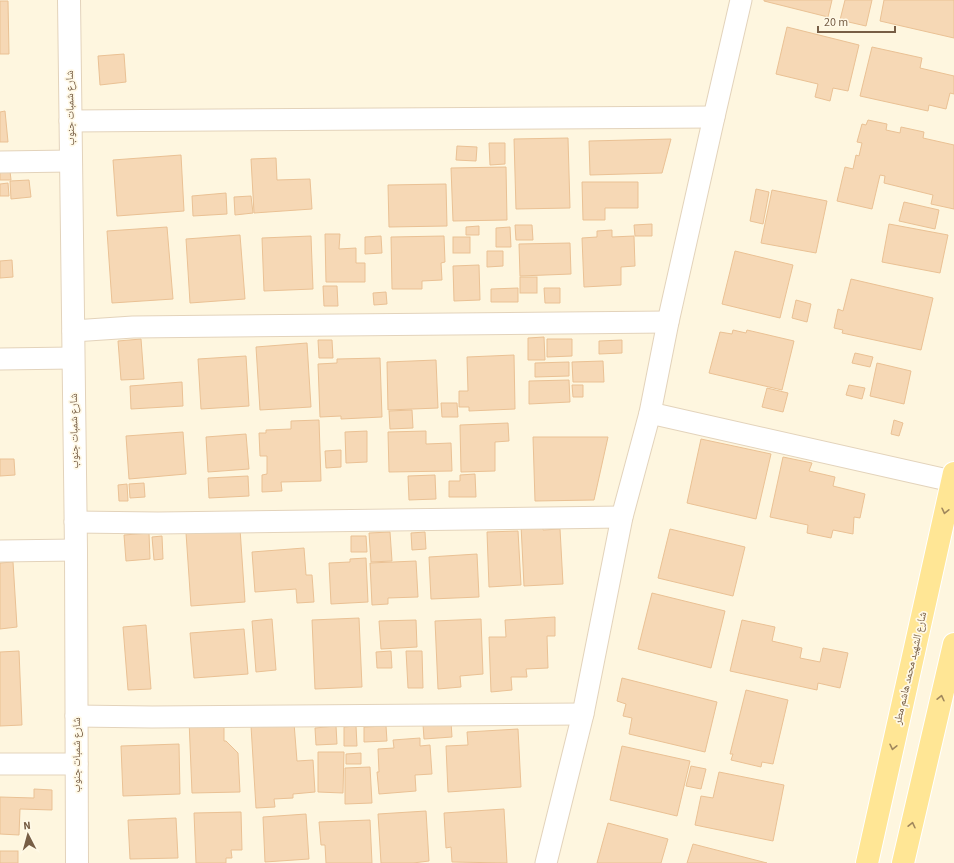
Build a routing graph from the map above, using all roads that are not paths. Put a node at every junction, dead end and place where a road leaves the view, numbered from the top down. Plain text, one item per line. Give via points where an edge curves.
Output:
1 (69, 0) edge
2 (741, 0) edge
3 (714, 117) junction
4 (70, 122) junction
5 (71, 161) junction
6 (0, 162) edge
7 (668, 322) junction
8 (72, 331) junction
9 (73, 358) junction
10 (0, 359) edge
11 (650, 413) junction
12 (953, 477) edge
13 (622, 517) junction
14 (75, 522) junction
15 (76, 550) junction
16 (0, 551) edge
17 (954, 644) edge
18 (583, 714) junction
19 (76, 716) junction
20 (0, 764) edge
21 (77, 764) junction
22 (77, 863) edge
23 (546, 863) edge
24 (867, 863) edge
25 (903, 863) edge

1 - 4 street, شارع شمبات جنوب
2 - 3 street
3 - 4 street
3 - 7 street
4 - 5 street, شارع شمبات جنوب
5 - 6 street
5 - 8 street, شارع شمبات جنوب
7 - 8 street via 133,327
7 - 11 street
8 - 9 street, شارع شمبات جنوب
9 - 10 street
9 - 14 street, شارع شمبات جنوب
11 - 12 street
11 - 13 street
12 -> 24 main road, شارع الشهيد محمد هاشم مطر
13 - 14 street
13 - 18 street
14 - 15 street, شارع شمبات جنوب
15 - 16 street
15 - 19 street, شارع شمبات جنوب
25 -> 17 main road
18 - 19 street
18 - 23 street
19 - 21 street, شارع شمبات جنوب
20 - 21 street
21 - 22 street, شارع شمبات جنوب

